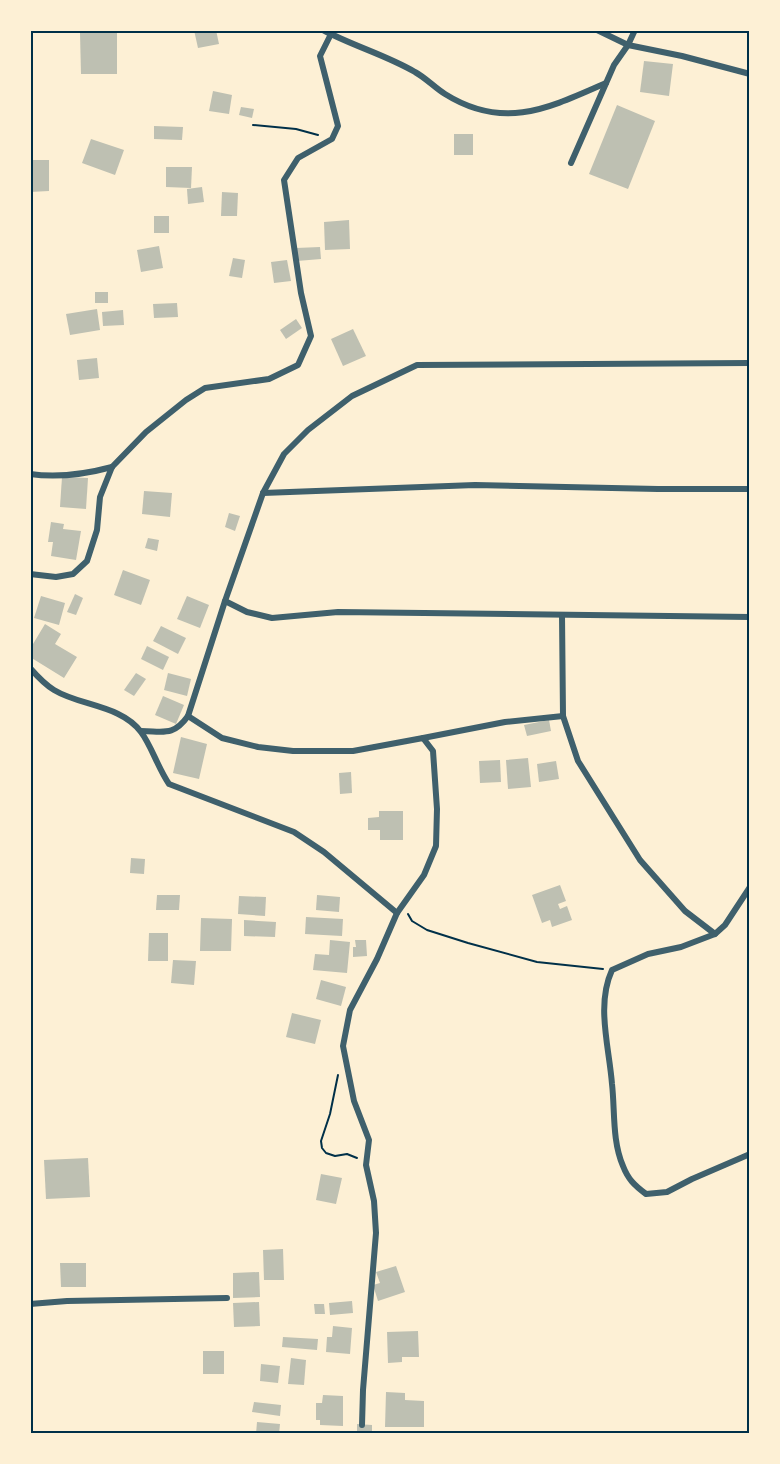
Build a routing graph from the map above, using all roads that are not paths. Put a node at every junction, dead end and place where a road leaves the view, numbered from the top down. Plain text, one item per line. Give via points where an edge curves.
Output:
1 (323, 30) edge
2 (597, 30) edge
3 (635, 30) edge
4 (331, 34) junction
5 (628, 45) junction
6 (750, 74) edge
7 (606, 83) junction
8 (571, 164) dead end
9 (750, 363) edge
10 (112, 467) junction
11 (30, 474) edge
12 (750, 489) edge
13 (263, 493) junction
14 (30, 574) edge
15 (225, 601) junction
16 (561, 615) junction
17 (750, 617) edge
18 (30, 668) edge
19 (188, 716) junction
20 (563, 716) junction
21 (141, 731) junction
22 (423, 738) junction
23 (750, 887) edge
24 (397, 913) junction
25 (715, 934) junction
26 (750, 1154) edge
27 (227, 1298) dead end
28 (30, 1304) edge
29 (362, 1425) dead end

1 - 4 street
2 - 5 street
3 - 5 street
4 - 7 street via 415,72 444,94 484,111 532,112
4 - 10 street via 320,56 338,126 333,138 298,158 284,180 311,336 298,365 269,379 205,388 146,432
5 - 6 street
5 - 7 street
7 - 8 street
9 - 13 street via 417,365 352,396 308,429 284,454
10 - 11 street via 88,473
10 - 14 street via 100,497 97,530 87,561 73,574
12 - 13 street via 476,485
13 - 15 street
15 - 16 street via 272,618 338,612
15 - 19 street
16 - 17 street
16 - 20 street
18 - 21 street via 54,690 124,718
19 - 21 street via 180,728
19 - 22 street via 222,738 293,751 353,751
20 - 22 street via 505,722
20 - 25 street via 578,761 640,860 685,911
21 - 24 street via 170,784 294,832
22 - 24 street via 433,751 436,846 424,875
23 - 25 street
24 - 29 street via 350,1010 343,1046 354,1101 369,1140 366,1165 376,1233
25 - 26 street via 648,954 612,970 606,984 605,1025 616,1136 631,1183 646,1194 667,1192
27 - 28 street

